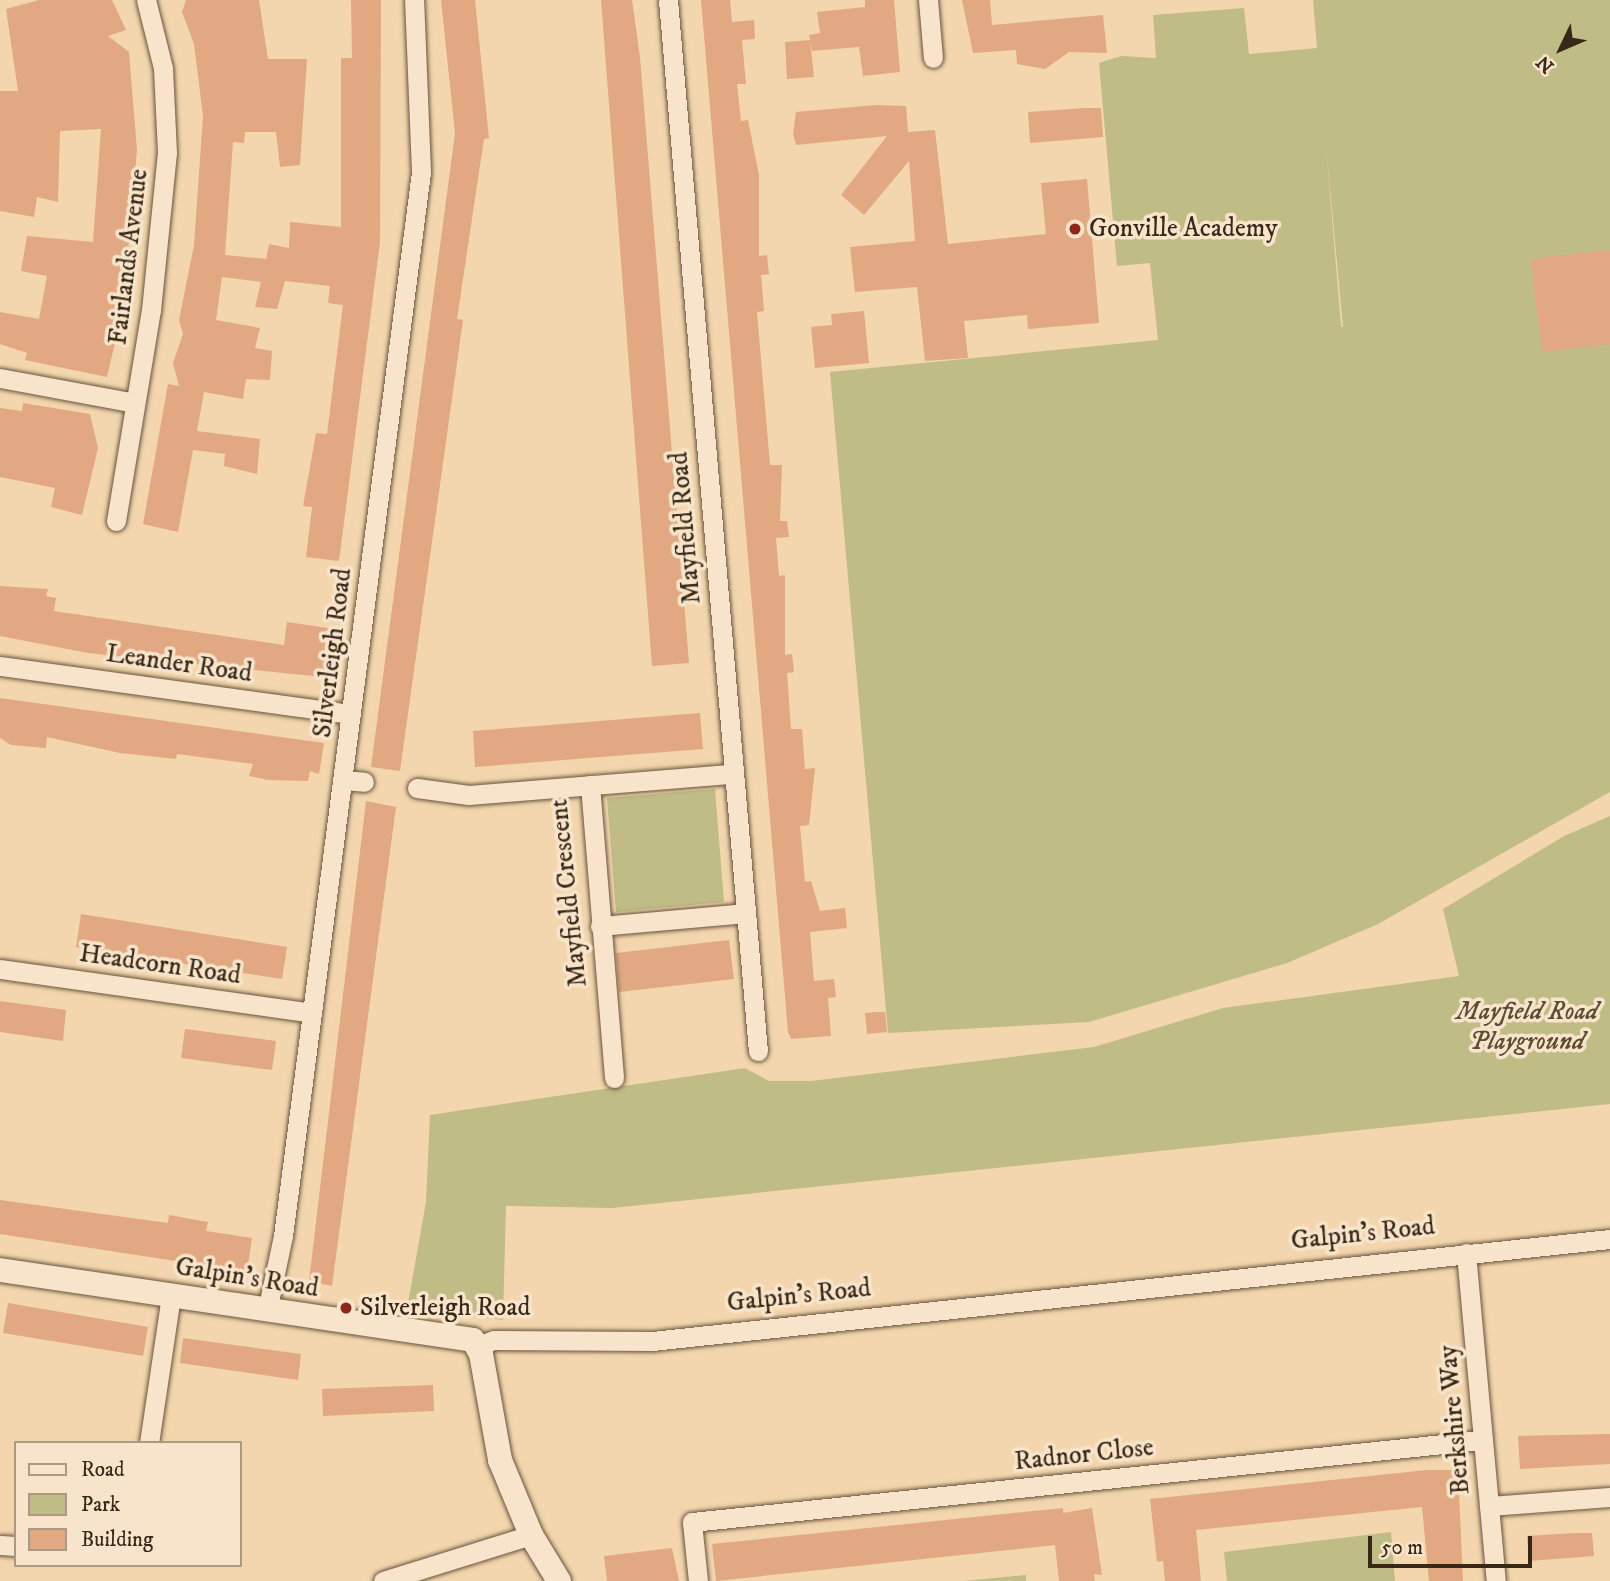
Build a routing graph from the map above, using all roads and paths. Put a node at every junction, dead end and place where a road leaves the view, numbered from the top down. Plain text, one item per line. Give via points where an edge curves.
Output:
1 (146, 0) edge
2 (414, 0) edge
3 (668, 0) edge
4 (928, 0) edge
5 (933, 58) dead end
6 (0, 378) edge
7 (135, 403) junction
8 (116, 521) dead end
9 (0, 666) edge
10 (351, 714) junction
11 (732, 774) junction
12 (343, 780) junction
13 (364, 782) dead end
14 (590, 785) junction
15 (417, 788) dead end
16 (746, 913) junction
17 (600, 926) junction
18 (0, 969) edge
19 (312, 1013) junction
20 (758, 1051) dead end
21 (614, 1078) dead end
22 (1610, 1239) edge
23 (1466, 1254) junction
24 (0, 1270) edge
25 (171, 1296) junction
26 (267, 1311) junction
27 (478, 1346) junction
28 (1482, 1440) junction
29 (149, 1441) edge
30 (1610, 1497) edge
31 (1489, 1506) junction
32 (531, 1535) junction
33 (383, 1581) edge
34 (559, 1581) edge
35 (698, 1581) edge
36 (1496, 1581) edge

1 - 7 street, Fairlands Avenue via 165,78 167,153
2 - 10 street, Silverleigh Road via 424,146
3 - 11 street, Mayfield Road
4 - 5 street
6 - 7 street
7 - 8 street, Fairlands Avenue
9 - 10 street, Leander Road
10 - 12 street, Silverleigh Road
11 - 14 street
11 - 16 street, Mayfield Road
12 - 13 street
12 - 19 street, Silverleigh Road
14 - 15 street, Mayfield Crescent via 469,795
14 - 17 street, Mayfield Crescent
16 - 17 street
16 - 20 street, Mayfield Road
17 - 21 street, Mayfield Crescent
18 - 19 street, Headcorn Road
19 - 26 street, Silverleigh Road via 283,1236
22 - 23 street, Galpin's Road
23 - 27 street, Galpin's Road via 652,1341 494,1340
23 - 28 street, Berkshire Way
24 - 25 street, Galpin's Road
25 - 26 street, Galpin's Road
25 - 29 street
26 - 27 street, Galpin's Road via 465,1337
27 - 32 street via 500,1460
28 - 31 street, Berkshire Way
28 - 35 street, Radnor Close via 692,1522
30 - 31 street
31 - 36 street, Berkshire Way
32 - 33 street
32 - 34 street

